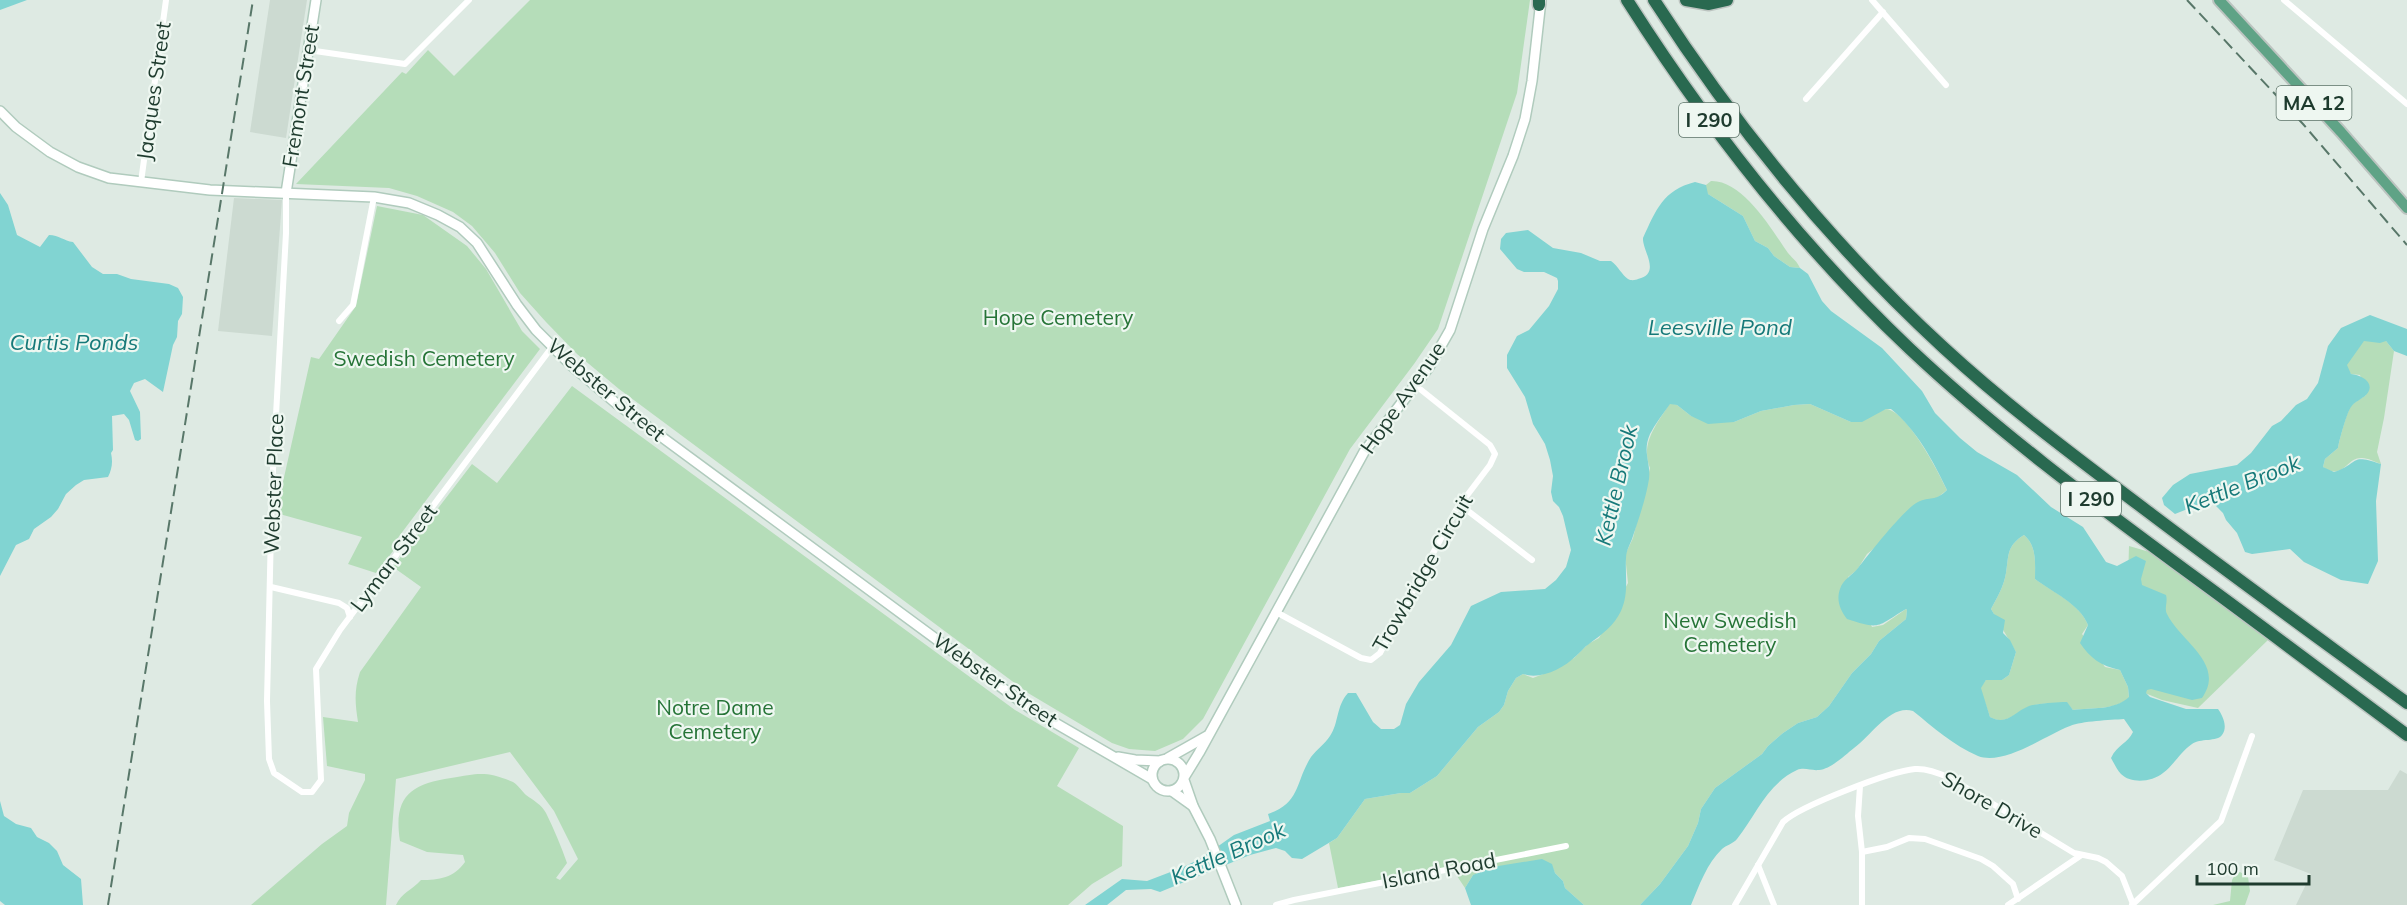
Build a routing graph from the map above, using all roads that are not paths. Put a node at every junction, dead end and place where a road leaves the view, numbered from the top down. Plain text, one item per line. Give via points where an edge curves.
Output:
1 (166, 0) edge
2 (316, 0) edge
3 (469, 0) edge
4 (1627, 0) edge
5 (1654, 0) edge
6 (1686, 0) edge
7 (1727, 0) edge
8 (1872, 0) edge
9 (2219, 0) edge
10 (2284, 0) edge
11 (1540, 2) edge
12 (1883, 12) junction
13 (308, 50) junction
14 (1946, 86) dead end
15 (1806, 99) dead end
16 (2407, 104) edge
17 (0, 111) edge
18 (141, 182) junction
19 (286, 193) junction
20 (374, 196) junction
21 (2407, 207) edge
22 (339, 321) dead end
23 (552, 347) junction
24 (1415, 385) junction
25 (1460, 504) junction
26 (1532, 560) dead end
27 (271, 587) junction
28 (1276, 612) junction
29 (350, 617) junction
30 (2407, 703) edge
31 (2407, 735) edge
32 (1207, 736) junction
33 (2252, 736) dead end
34 (1110, 755) junction
35 (1164, 760) junction
36 (1184, 778) junction
37 (1152, 779) junction
38 (1860, 786) junction
39 (1172, 791) junction
40 (310, 792) joint
41 (1193, 806) junction
42 (1566, 846) dead end
43 (1862, 852) junction
44 (2080, 856) junction
45 (1758, 866) junction
46 (2018, 898) junction
47 (1236, 905) edge
48 (1276, 905) edge
49 (1736, 905) edge
50 (1774, 905) edge
51 (1862, 905) edge
52 (2008, 905) edge
53 (2133, 905) edge

1 - 18 street, Jacques Street
2 - 13 main road, Fremont Street
3 - 13 street via 405,64
4 - 31 highway, I 290 via 1688,91 1756,181 1838,276 1911,350 2036,458
5 - 30 highway, I 290 via 1760,149 1854,258 1932,337 2047,436
6 - 7 highway via 1709,4
8 - 12 street
9 - 21 main road, MA 12
10 - 16 street
11 - 24 main road, Hope Avenue via 1532,81 1514,153 1483,229 1450,330
12 - 14 street
12 - 15 street
13 - 19 main road, Fremont Street
17 - 18 main road, Webster Street via 37,143 70,163 109,178
18 - 19 main road, Webster Street
19 - 20 main road, Webster Street
19 - 27 street, Webster Place
20 - 22 street via 353,305
20 - 23 main road, Webster Street via 418,206 460,227 491,261 526,318
23 - 29 street, Lyman Street
23 - 34 main road, Webster Street via 617,404 981,674 1031,710
24 - 25 street, Trowbridge Circuit via 1495,451 1492,462
24 - 28 main road, Hope Avenue via 1364,452
25 - 26 street
25 - 28 street, Trowbridge Circuit via 1371,660
27 - 29 street via 339,603 347,608
27 - 40 street, Webster Place via 269,759 274,774 302,792
28 - 32 main road, Hope Avenue
29 - 40 street, Lyman Street via 316,669 321,771 318,787
32 - 35 main road
32 - 36 main road, Hope Avenue
33 - 53 street via 2221,821
34 - 35 main road
34 - 37 main road, Webster Street
35 - 36 main road via 1180,763
35 - 37 main road via 1154,767
36 - 39 main road
36 - 41 main road
37 - 39 main road via 1160,789
38 - 43 street via 1858,822
38 - 44 street, Shore Drive via 1897,772 1938,772
38 - 45 street, Shore Drive via 1788,817
39 - 41 main road
41 - 47 main road
42 - 48 street, Island Road
43 - 46 street via 1909,838 1925,839 1993,866 2013,884
43 - 51 street
44 - 46 street
44 - 53 street, Shore Drive via 2103,859 2118,870
45 - 49 street, Shore Drive
45 - 50 street
46 - 52 street

